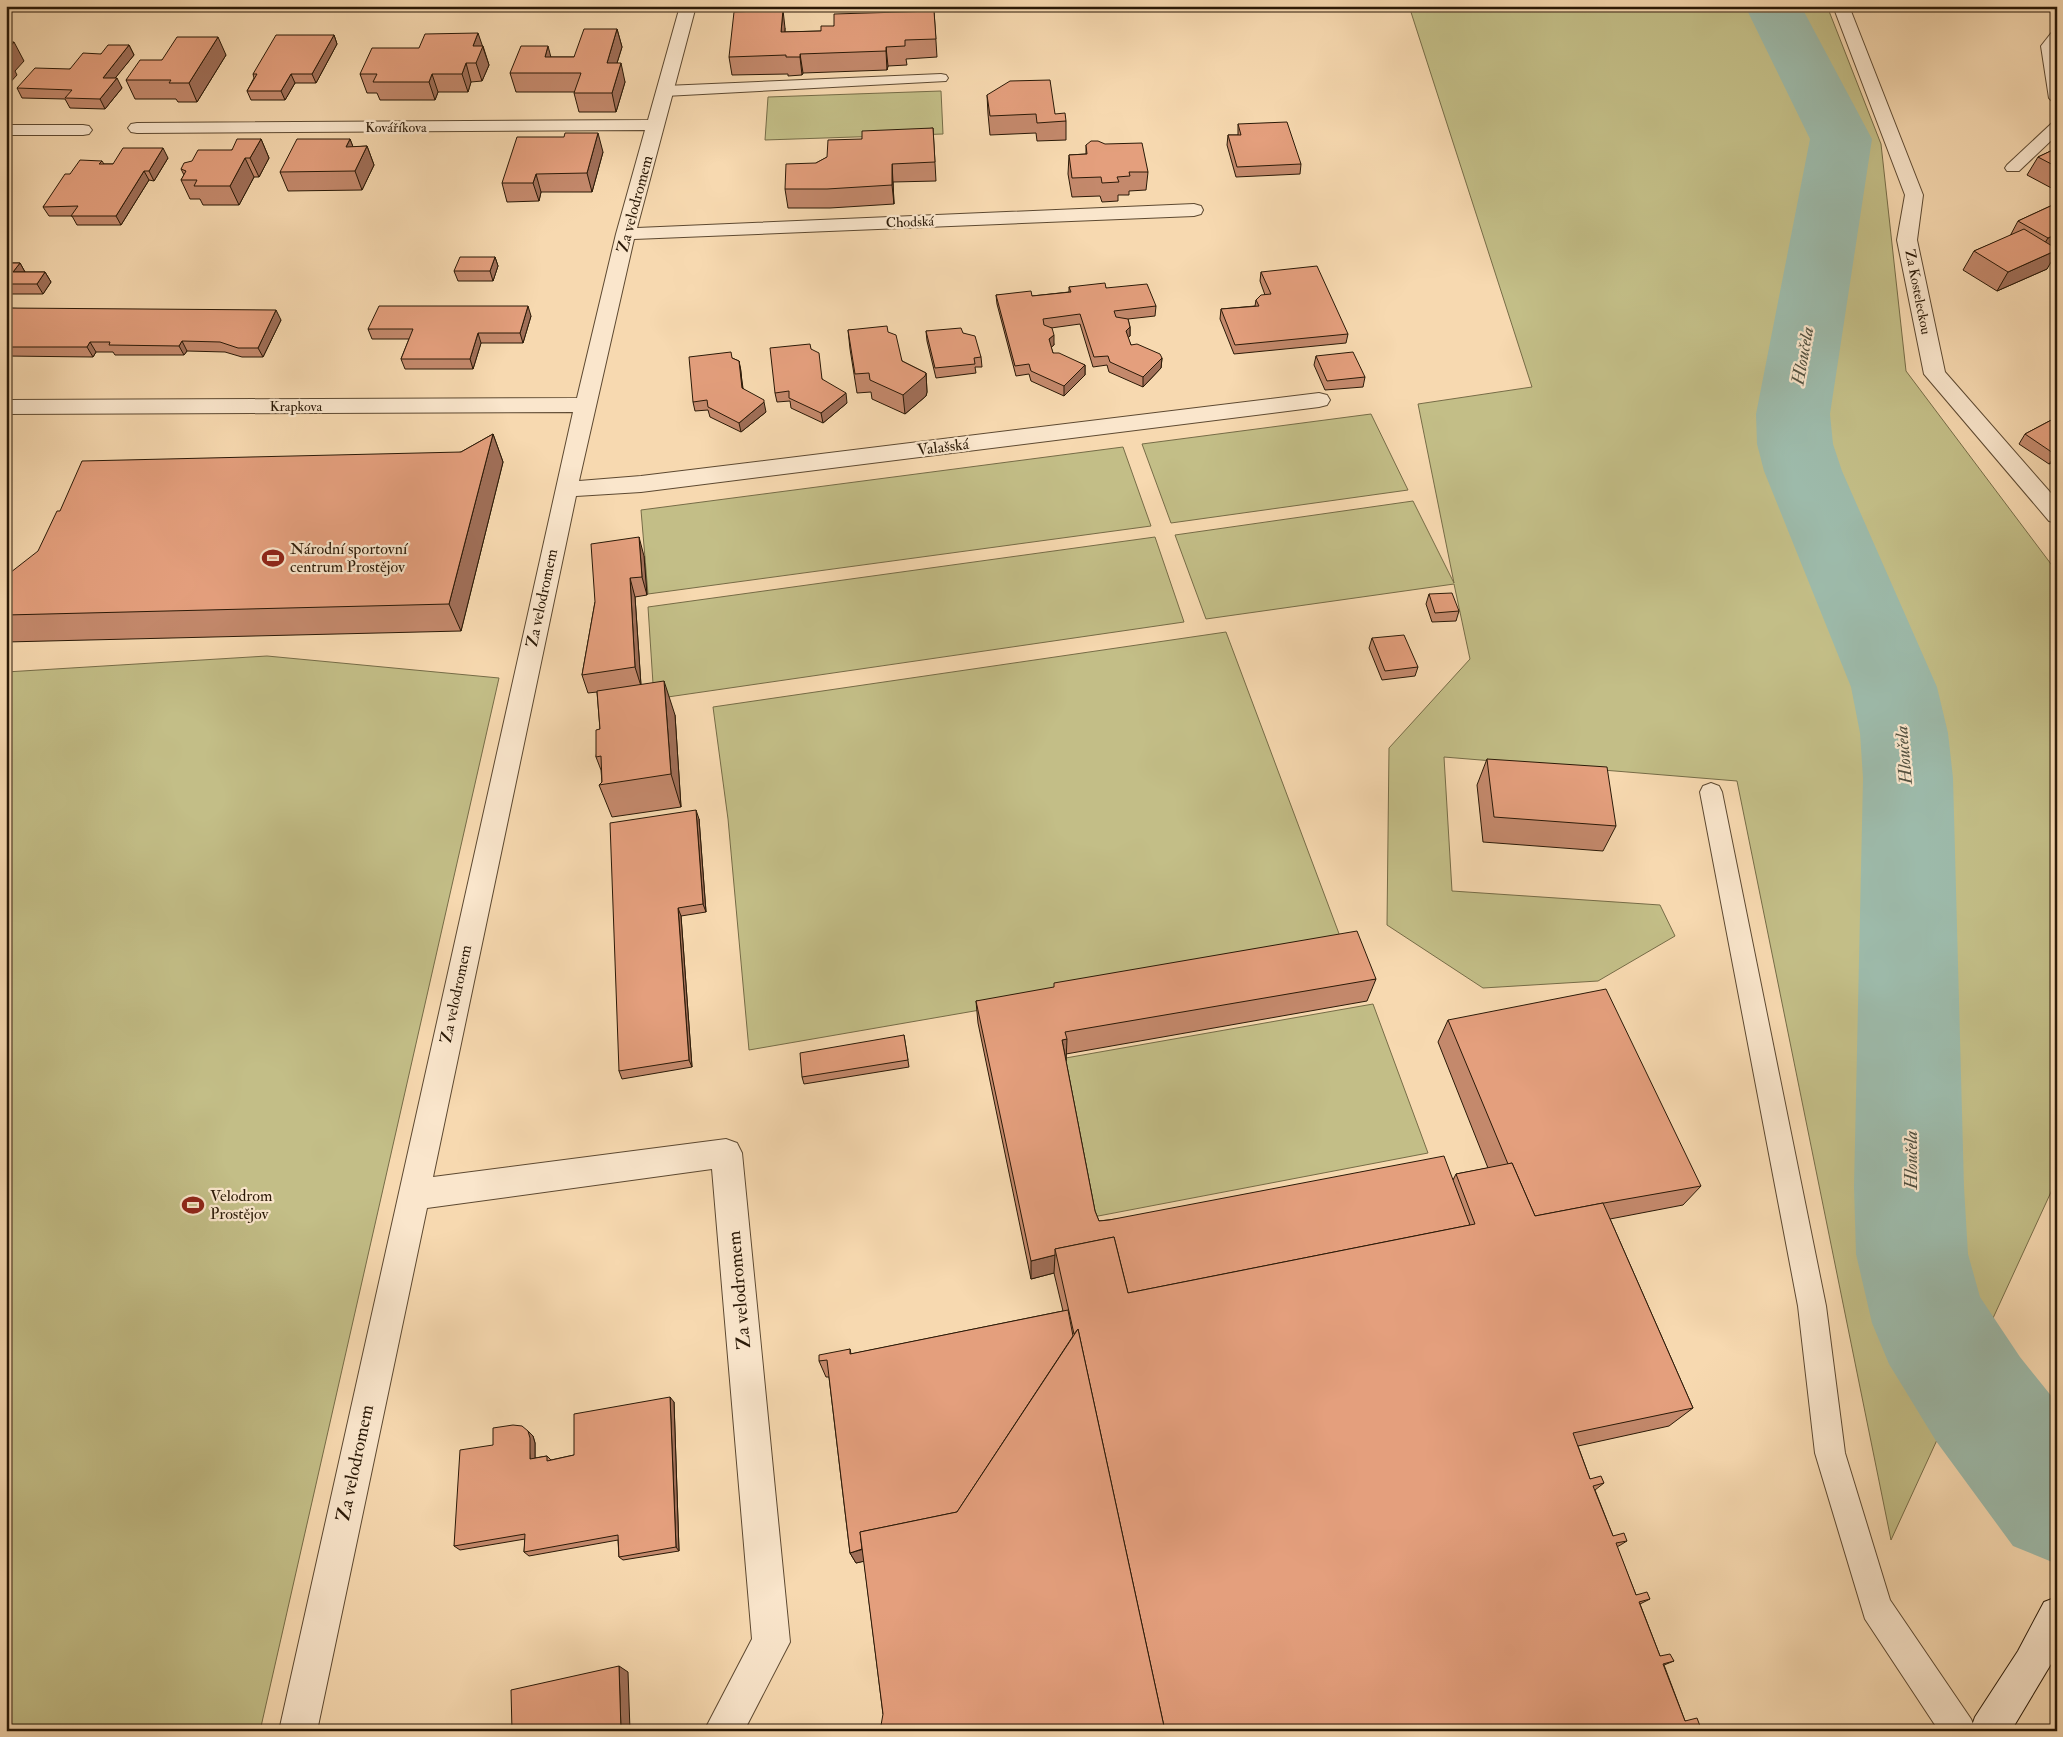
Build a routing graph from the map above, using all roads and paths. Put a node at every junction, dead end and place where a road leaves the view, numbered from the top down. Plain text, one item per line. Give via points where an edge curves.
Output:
1 (688, 6) edge
2 (1841, 6) edge
3 (2057, 35) edge
4 (942, 78) dead end
5 (665, 91) junction
6 (2057, 98) edge
7 (656, 125) junction
8 (2057, 126) edge
9 (137, 128) dead end
10 (6, 130) edge
11 (83, 130) dead end
12 (2013, 168) dead end
13 (1194, 210) dead end
14 (626, 234) junction
15 (1319, 400) dead end
16 (586, 406) junction
17 (8, 411) edge
18 (566, 488) junction
19 (2057, 515) edge
20 (1711, 792) dead end
21 (413, 1195) junction
22 (2057, 1615) edge
23 (298, 1731) edge
24 (723, 1731) edge
25 (1960, 1731) edge
26 (1989, 1731) edge

1 - 5 street, Za velodromem
2 - 19 street, Za Kosteleckou via 1914,195 1908,240 1934,374
3 - 6 lane via 2048,46
4 - 5 lane
5 - 7 street, Za velodromem
7 - 9 street, Kováříkova
7 - 14 street, Za velodromem
8 - 12 lane
10 - 11 street
13 - 14 street, Chodská
14 - 16 street, Za velodromem
15 - 18 street, Valašská via 641,484
16 - 17 street, Krapkova
16 - 18 street, Za velodromem
18 - 21 street, Za velodromem
20 - 25 lane via 1812,1306 1830,1453 1876,1608
21 - 23 street, Za velodromem
21 - 24 street, Za velodromem via 726,1153 771,1642
22 - 26 street

